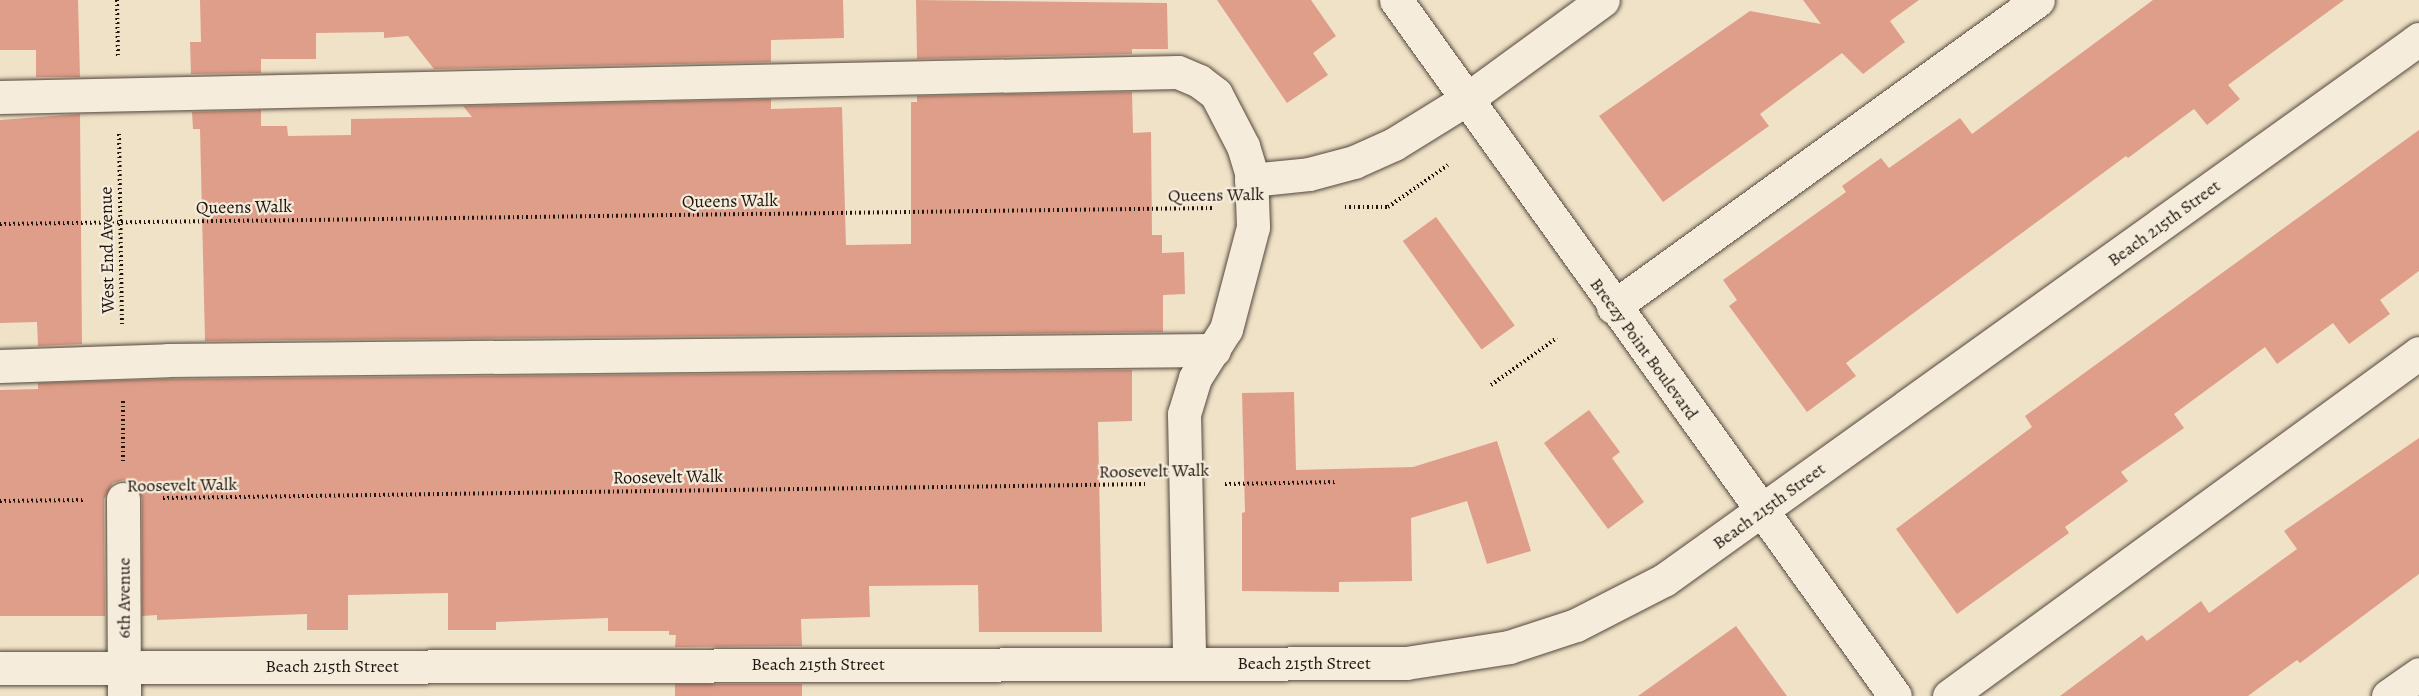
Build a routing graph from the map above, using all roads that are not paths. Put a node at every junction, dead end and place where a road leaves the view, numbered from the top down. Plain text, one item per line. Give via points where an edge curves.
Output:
1 (1396, 0) edge
2 (1603, 0) edge
3 (2038, 0) edge
4 (2419, 39) edge
5 (0, 96) edge
6 (1467, 99) junction
7 (1252, 194) junction
8 (1613, 308) junction
9 (1214, 350) junction
10 (2419, 353) edge
11 (0, 366) edge
12 (123, 499) road end
13 (1762, 512) junction
14 (1189, 663) junction
15 (0, 668) edge
16 (2419, 674) edge
17 (124, 681) edge
18 (1895, 696) edge
19 (1949, 696) edge
20 (2388, 696) edge

1 - 6 street, Breezy Point Boulevard
2 - 6 street
3 - 8 street
4 - 13 street, Beach 215th Street
5 - 7 street via 1178,72 1216,94 1243,146
6 - 7 street via 1394,144 1354,162
6 - 8 street, Breezy Point Boulevard
7 - 9 street via 1253,227 1246,265 1226,329
8 - 13 street, Breezy Point Boulevard
9 - 11 street via 168,360
9 - 14 street via 1187,394
10 - 19 street
12 - 17 street, 6th Avenue
13 - 14 street, Beach 215th Street via 1648,591 1576,626 1509,647 1406,663
13 - 18 street, Breezy Point Boulevard
14 - 17 street, Beach 215th Street
15 - 17 street, Beach 215th Street
16 - 20 street

